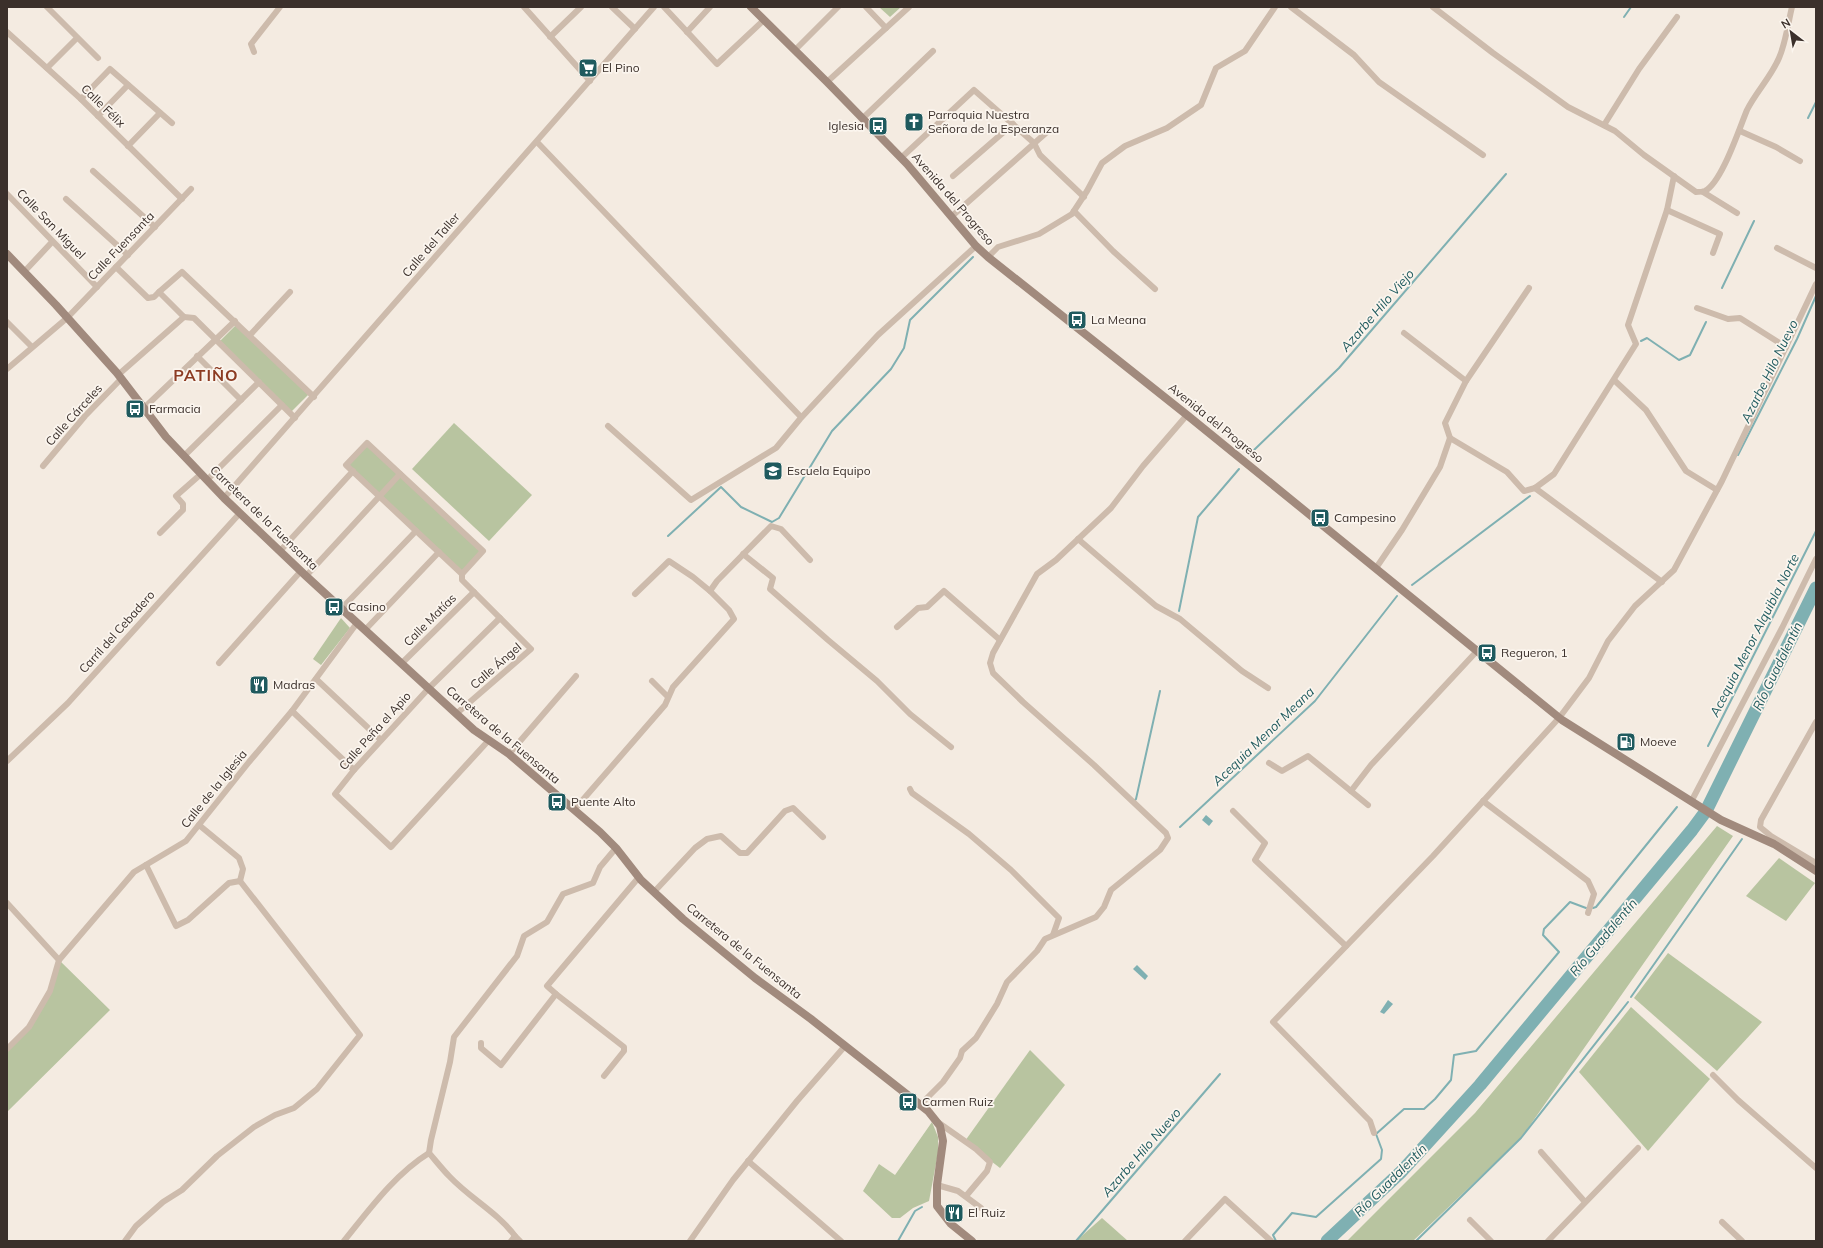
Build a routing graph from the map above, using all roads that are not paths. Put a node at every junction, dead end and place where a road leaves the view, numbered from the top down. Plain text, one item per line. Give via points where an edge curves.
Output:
1 (47, 7) edge
2 (280, 7) edge
3 (524, 7) edge
4 (581, 7) edge
5 (612, 7) edge
6 (654, 7) edge
7 (664, 7) edge
8 (710, 7) edge
9 (751, 7) edge
10 (838, 7) edge
11 (866, 7) edge
12 (909, 7) edge
13 (1275, 7) edge
14 (1291, 7) edge
15 (1433, 7) edge
16 (1792, 7) edge
17 (1677, 17) dead end
18 (764, 20) junction
19 (886, 28) junction
20 (635, 29) junction
21 (7, 32) edge
22 (687, 32) junction
23 (550, 37) junction
24 (77, 38) junction
25 (795, 50) junction
26 (933, 51) dead end
27 (254, 52) dead end
28 (98, 58) dead end
29 (47, 68) junction
30 (590, 80) junction
31 (827, 82) junction
32 (128, 85) junction
33 (81, 99) junction
34 (160, 113) junction
35 (98, 116) junction
36 (863, 118) junction
37 (172, 123) dead end
38 (1013, 124) junction
39 (1604, 125) junction
40 (1740, 131) junction
41 (1047, 132) dead end
42 (537, 142) junction
43 (1034, 143) junction
44 (128, 146) junction
45 (1483, 155) dead end
46 (902, 158) junction
47 (1800, 161) dead end
48 (93, 171) dead end
49 (953, 176) dead end
50 (1674, 176) junction
51 (191, 189) dead end
52 (1703, 192) junction
53 (7, 194) edge
54 (1084, 196) junction
55 (66, 199) dead end
56 (182, 199) junction
57 (1667, 210) junction
58 (1074, 211) junction
59 (1737, 213) dead end
60 (951, 216) junction
61 (155, 226) junction
62 (52, 242) junction
63 (976, 246) junction
64 (1777, 248) dead end
65 (1712, 254) dead end
66 (128, 255) junction
67 (8, 257) edge
68 (988, 257) junction
69 (116, 267) junction
70 (1816, 268) edge
71 (24, 272) junction
72 (1816, 284) edge
73 (97, 287) junction
74 (1529, 288) dead end
75 (1155, 289) dead end
76 (159, 292) junction
77 (290, 292) dead end
78 (1697, 308) dead end
79 (184, 317) junction
80 (67, 318) junction
81 (235, 321) junction
82 (7, 322) edge
83 (1404, 333) dead end
84 (250, 335) junction
85 (215, 338) junction
86 (32, 347) junction
87 (1786, 347) junction
88 (198, 356) junction
89 (7, 369) edge
90 (120, 377) junction
91 (1614, 380) junction
92 (1466, 381) junction
93 (259, 382) junction
94 (314, 397) junction
95 (241, 400) junction
96 (282, 405) junction
97 (143, 409) junction
98 (1188, 415) junction
99 (295, 418) junction
100 (801, 418) junction
101 (608, 426) dead end
102 (1450, 438) junction
103 (184, 456) junction
104 (43, 466) dead end
105 (353, 472) junction
106 (400, 474) junction
107 (204, 477) junction
108 (1535, 488) junction
109 (1717, 490) junction
110 (380, 496) junction
111 (224, 498) junction
112 (240, 513) junction
113 (416, 531) junction
114 (160, 533) dead end
115 (1078, 539) junction
116 (280, 551) junction
117 (439, 552) junction
118 (743, 554) junction
119 (1816, 559) edge
120 (810, 560) dead end
121 (1376, 568) junction
122 (304, 574) junction
123 (462, 574) junction
124 (1662, 582) junction
125 (710, 591) junction
126 (474, 592) junction
127 (635, 594) dead end
128 (342, 608) junction
129 (500, 618) junction
130 (357, 623) junction
131 (898, 627) dead end
132 (365, 630) junction
133 (1000, 640) junction
134 (1477, 651) junction
135 (219, 663) dead end
136 (401, 664) junction
137 (576, 676) dead end
138 (316, 679) junction
139 (652, 681) dead end
140 (429, 688) junction
141 (1268, 688) dead end
142 (668, 697) junction
143 (292, 712) junction
144 (456, 714) junction
145 (1559, 718) junction
146 (1816, 722) edge
147 (381, 740) junction
148 (489, 740) junction
149 (951, 747) dead end
150 (509, 754) junction
151 (7, 761) edge
152 (1269, 764) dead end
153 (354, 770) junction
154 (910, 789) dead end
155 (1351, 791) junction
156 (1483, 801) junction
157 (1691, 802) junction
158 (1368, 805) dead end
159 (574, 810) junction
160 (1233, 811) dead end
161 (199, 825) junction
162 (824, 837) dead end
163 (616, 848) junction
164 (1816, 863) edge
165 (146, 865) junction
166 (1816, 871) edge
167 (639, 877) junction
168 (240, 881) junction
169 (654, 892) junction
170 (7, 903) edge
171 (1588, 913) dead end
172 (1053, 935) junction
173 (1346, 946) junction
174 (59, 960) junction
175 (556, 994) junction
176 (481, 1043) dead end
177 (845, 1046) junction
178 (7, 1049) edge
179 (1713, 1075) dead end
180 (604, 1076) dead end
181 (920, 1105) junction
182 (936, 1121) junction
183 (1374, 1133) dead end
184 (1638, 1148) dead end
185 (1542, 1152) dead end
186 (429, 1154) junction
187 (748, 1161) junction
188 (1816, 1168) edge
189 (937, 1184) junction
190 (966, 1196) junction
191 (1585, 1202) junction
192 (981, 1208) dead end
193 (1470, 1220) dead end
194 (1722, 1222) dead end
195 (513, 1239) edge
196 (125, 1241) edge
197 (344, 1241) edge
198 (520, 1241) edge
199 (690, 1241) edge
200 (841, 1241) edge
201 (972, 1241) edge
202 (1185, 1241) edge
203 (1272, 1241) edge
204 (1491, 1241) edge
205 (1548, 1241) edge
206 (1742, 1241) edge

1 - 24 street
2 - 27 street via 251,44
3 - 23 street
4 - 23 street
5 - 20 street
6 - 20 street, Calle del Taller
7 - 22 street
8 - 22 street
9 - 18 main road, Avenida del Progreso
10 - 25 street
11 - 19 street
12 - 19 street
13 - 54 street via 1244,51 1216,68 1201,105 1166,128 1125,146 1102,163
14 - 45 street via 1354,56 1379,82
15 - 39 street via 1568,107
16 - 40 street via 1780,57 1748,110
17 - 39 street via 1639,69
18 - 22 street via 718,64
18 - 25 main road, Avenida del Progreso
19 - 31 street
20 - 30 street, Calle del Taller
21 - 29 street, Calle Félix
23 - 30 street
24 - 28 street
24 - 29 street
25 - 31 main road, Avenida del Progreso
26 - 36 street
29 - 33 street, Calle Félix
30 - 42 street, Calle del Taller
31 - 36 main road, Avenida del Progreso
32 - 33 street via 110,69
32 - 34 street
32 - 35 street
33 - 35 street, Calle Félix
34 - 37 street
34 - 44 street
35 - 44 street, Calle Félix
36 - 46 main road, Avenida del Progreso
38 - 43 street
38 - 46 street via 974,90
38 - 49 street
39 - 50 street
40 - 47 street
40 - 52 street via 1718,175
41 - 43 street
42 - 94 street, Calle del Taller
42 - 100 street
43 - 54 street via 1040,155
43 - 60 street
44 - 56 street, Calle Félix
46 - 60 main road, Avenida del Progreso
48 - 61 street
50 - 52 street via 1696,192
50 - 57 street
51 - 56 street, Calle Fuensanta
52 - 59 street
53 - 62 street, Calle San Miguel
54 - 58 street
55 - 66 street
56 - 61 street, Calle Fuensanta
57 - 65 street via 1720,234
57 - 91 street via 1628,325 1636,344
58 - 68 street via 1038,234 998,247
58 - 75 street
60 - 63 main road, Avenida del Progreso
61 - 66 street, Calle Fuensanta
62 - 71 street
62 - 73 street, Calle San Miguel
63 - 68 main road, Avenida del Progreso
63 - 100 street via 878,335
64 - 70 street
66 - 69 street, Calle Fuensanta
67 - 71 main road, Carretera de la Fuensanta
68 - 98 main road, Avenida del Progreso
69 - 73 street, Calle Fuensanta
69 - 76 street via 148,298
71 - 80 main road, Carretera de la Fuensanta
72 - 87 street
73 - 80 street, Calle Fuensanta
74 - 92 street
76 - 79 street
76 - 81 street via 182,272
77 - 84 street
78 - 87 street via 1728,319 1740,318
79 - 85 street via 194,318
79 - 90 street, Calle Cárceles
80 - 86 street, Calle Fuensanta
80 - 90 main road, Carretera de la Fuensanta
81 - 84 street
81 - 85 street
82 - 86 street
83 - 92 street
84 - 94 street
85 - 88 street
85 - 93 street
86 - 89 street, Calle Fuensanta
87 - 109 street
88 - 95 street
88 - 97 street
90 - 97 main road, Carretera de la Fuensanta
90 - 104 street, Calle Cárceles
91 - 108 street via 1554,474
91 - 109 street via 1646,410 1686,471
92 - 102 street via 1445,423
93 - 95 street
93 - 96 street
94 - 99 street, Calle del Taller
95 - 103 street
96 - 99 street
96 - 107 street
97 - 103 main road, Carretera de la Fuensanta
98 - 115 street via 1143,466 1111,508
98 - 121 main road, Avenida del Progreso
99 - 111 street, Calle del Taller
100 - 101 street via 776,448 691,500
102 - 108 street via 1507,472 1524,491
102 - 121 street via 1440,467
103 - 107 main road, Carretera de la Fuensanta
105 - 106 street via 346,465 367,443
105 - 110 street
105 - 116 street
106 - 110 street
106 - 123 street via 483,551
107 - 111 main road, Carretera de la Fuensanta
107 - 114 street via 176,496 183,504 182,510
108 - 124 street
109 - 124 street via 1674,570
110 - 113 street
110 - 122 street
111 - 112 main road, Carretera de la Fuensanta
112 - 116 main road, Carretera de la Fuensanta
112 - 151 street, Carril del Cebadero via 68,703
113 - 117 street
113 - 128 street
115 - 133 street via 1037,574
115 - 141 street via 1156,606 1180,619 1242,671
116 - 122 main road, Carretera de la Fuensanta
117 - 123 street
117 - 132 street
118 - 120 street via 771,526 780,529
118 - 125 street
118 - 149 street via 773,578 770,589 910,714
119 - 157 street
121 - 134 main road, Avenida del Progreso
122 - 128 main road, Carretera de la Fuensanta
122 - 135 street
123 - 126 street via 462,580
124 - 145 street via 1635,606 1608,641 1589,678
125 - 127 street via 669,561
125 - 142 street via 729,610 734,619 673,687
126 - 129 street
126 - 136 street, Calle Matías
128 - 130 main road, Carretera de la Fuensanta
129 - 140 street, Calle Peña el Apio
129 - 144 street, Calle Ángel via 531,649
130 - 132 main road, Carretera de la Fuensanta
130 - 138 street, Calle de la Iglesia
131 - 133 street via 918,608 928,607 944,591
132 - 136 main road, Carretera de la Fuensanta
133 - 172 street via 990,663 993,673 1166,832 1168,838 1160,850 1110,890 1104,907 1096,916
134 - 145 main road, Avenida del Progreso
134 - 155 street
136 - 140 main road, Carretera de la Fuensanta
137 - 150 street
138 - 143 street, Calle de la Iglesia
138 - 147 street
139 - 142 street
140 - 144 main road, Carretera de la Fuensanta
140 - 147 street, Calle Peña el Apio
142 - 159 street via 665,705
143 - 153 street
143 - 161 street, Calle de la Iglesia
144 - 148 main road, Carretera de la Fuensanta
145 - 156 street
145 - 157 main road, Avenida del Progreso
146 - 164 street via 1761,820 1760,827
147 - 153 street, Calle Peña el Apio
148 - 150 main road, Carretera de la Fuensanta
148 - 153 street, Calle Peña el Apio via 391,847 335,794
150 - 159 main road, Carretera de la Fuensanta
152 - 155 street via 1282,771 1308,756
154 - 172 street via 1011,870 1059,918
155 - 158 street
156 - 171 street via 1588,880 1594,894
156 - 173 street
157 - 166 main road, Avenida del Progreso via 1720,820 1774,844
159 - 163 main road, Carretera de la Fuensanta
160 - 173 street via 1265,843 1256,860
161 - 165 street, Calle de la Iglesia via 186,841
161 - 168 street via 239,858 242,869
162 - 169 street via 793,808 785,811 747,853 740,853 721,836 707,839 695,848
163 - 167 main road, Carretera de la Fuensanta
163 - 186 street via 600,866 593,883 563,894 547,922 524,936 517,956 454,1037
165 - 168 street via 176,926 188,920 229,883
165 - 174 street, Calle de la Iglesia via 134,872
167 - 169 main road, Carretera de la Fuensanta
167 - 175 street via 547,986
168 - 196 street via 360,1036 318,1089 294,1108 254,1127 217,1156 182,1190 163,1202 136,1226
169 - 177 main road, Carretera de la Fuensanta via 755,978
170 - 174 street
172 - 181 street via 1045,938 1037,951 1007,982 976,1038 962,1051 943,1082
173 - 183 street via 1273,1022 1370,1121
174 - 178 street, Calle de la Iglesia via 50,991 29,1027
175 - 176 street via 501,1065 481,1048
175 - 180 street via 624,1047 624,1051
177 - 181 main road, Carretera de la Fuensanta
177 - 187 street
179 - 188 street
181 - 182 main road, Carretera de la Fuensanta
182 - 189 main road, Carretera de la Fuensanta via 940,1126 943,1141
182 - 190 street via 990,1162 987,1171
184 - 191 street
185 - 191 street
186 - 195 street via 450,1178 507,1226
186 - 197 street via 415,1162 364,1214
187 - 199 street
187 - 200 street
189 - 190 street
189 - 201 main road, Carretera de la Fuensanta via 937,1206 951,1224
190 - 192 street
191 - 205 street
193 - 204 street
194 - 206 street
195 - 198 street
202 - 203 street via 1225,1199

